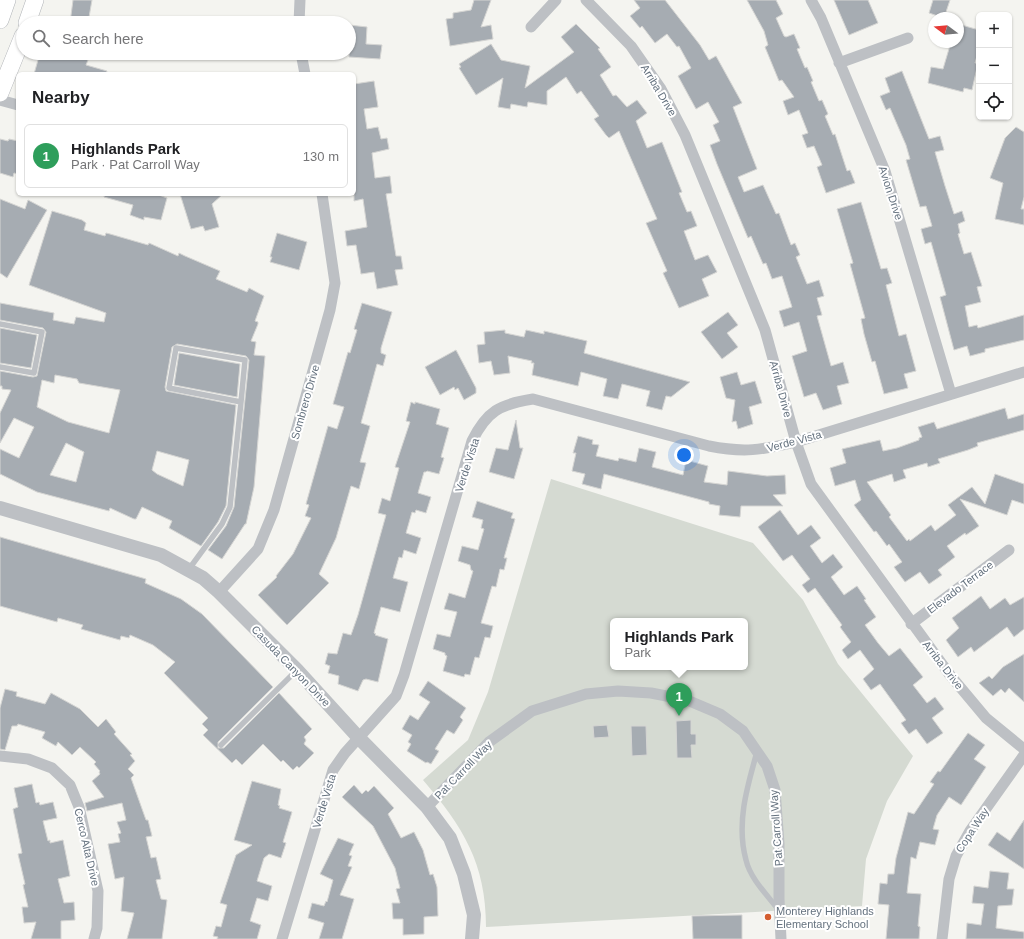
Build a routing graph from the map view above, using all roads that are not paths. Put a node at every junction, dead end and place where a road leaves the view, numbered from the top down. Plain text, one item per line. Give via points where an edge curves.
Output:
1 (7, 0) edge
2 (35, 0) edge
3 (300, 0) edge
4 (556, 0) edge
5 (586, 0) edge
6 (811, 0) edge
7 (29, 16) edge
8 (299, 16) edge
9 (0, 20) edge
10 (531, 27) dead end
11 (908, 38) dead end
12 (16, 54) edge
13 (302, 60) edge
14 (839, 63) junction
15 (304, 72) edge
16 (0, 94) edge
17 (0, 100) edge
18 (16, 104) edge
19 (322, 196) edge
20 (0, 324) edge
21 (0, 367) edge
22 (1024, 372) edge
23 (951, 394) junction
24 (241, 402) junction
25 (796, 442) junction
26 (0, 508) edge
27 (1009, 550) dead end
28 (189, 569) junction
29 (219, 592) junction
30 (911, 624) junction
31 (297, 670) junction
32 (358, 737) junction
33 (221, 745) dead end
34 (1024, 748) edge
35 (757, 751) junction
36 (1024, 755) edge
37 (0, 756) edge
38 (427, 807) junction
39 (780, 911) junction
40 (94, 939) edge
41 (282, 939) edge
42 (472, 939) edge
43 (782, 939) edge
44 (942, 939) edge

1 - 9 main road
2 - 7 main road
3 - 8 street
4 - 10 street
5 - 25 street, Arriba Drive via 631,46 661,89 685,135 765,330
6 - 14 street, Avion Drive
11 - 14 street
12 - 16 main road
13 - 15 street
14 - 23 street, Avion Drive via 885,172
17 - 18 street
19 - 29 street, Sombrero Drive via 335,283 330,310 274,510 258,549
20 - 21 lane via 42,332 34,373
22 - 23 street, Verde Vista
23 - 25 street, Verde Vista
24 - 24 lane via 169,388 176,348 245,360
24 - 28 lane via 230,507 222,524
25 - 30 street, Arriba Drive via 811,484
25 - 32 street, Verde Vista via 764,450 736,451 533,398 513,402 497,410 481,424 472,441 396,696
26 - 28 street, Casuda Canyon Drive via 138,546
27 - 30 street, Elevado Terrace
28 - 29 street, Casuda Canyon Drive
29 - 31 street, Casuda Canyon Drive
30 - 34 street, Arriba Drive via 986,718
31 - 32 street, Casuda Canyon Drive
31 - 33 lane
32 - 38 street, Casuda Canyon Drive
32 - 41 street, Verde Vista via 333,770
35 - 38 street, Pat Carroll Way via 743,731 720,714 687,700 651,693 586,694 532,711 489,742
35 - 39 street, Pat Carroll Way via 767,766 775,790
35 - 39 lane via 741,824 746,862 758,883
36 - 44 street, Copa Way via 970,831 956,856 949,879
37 - 40 street, Cerco Alta Drive via 28,759 52,768 70,785 79,807 98,891 97,928
38 - 42 street, Casuda Canyon Drive via 450,838 464,874 474,916
39 - 43 street, Pat Carroll Way

